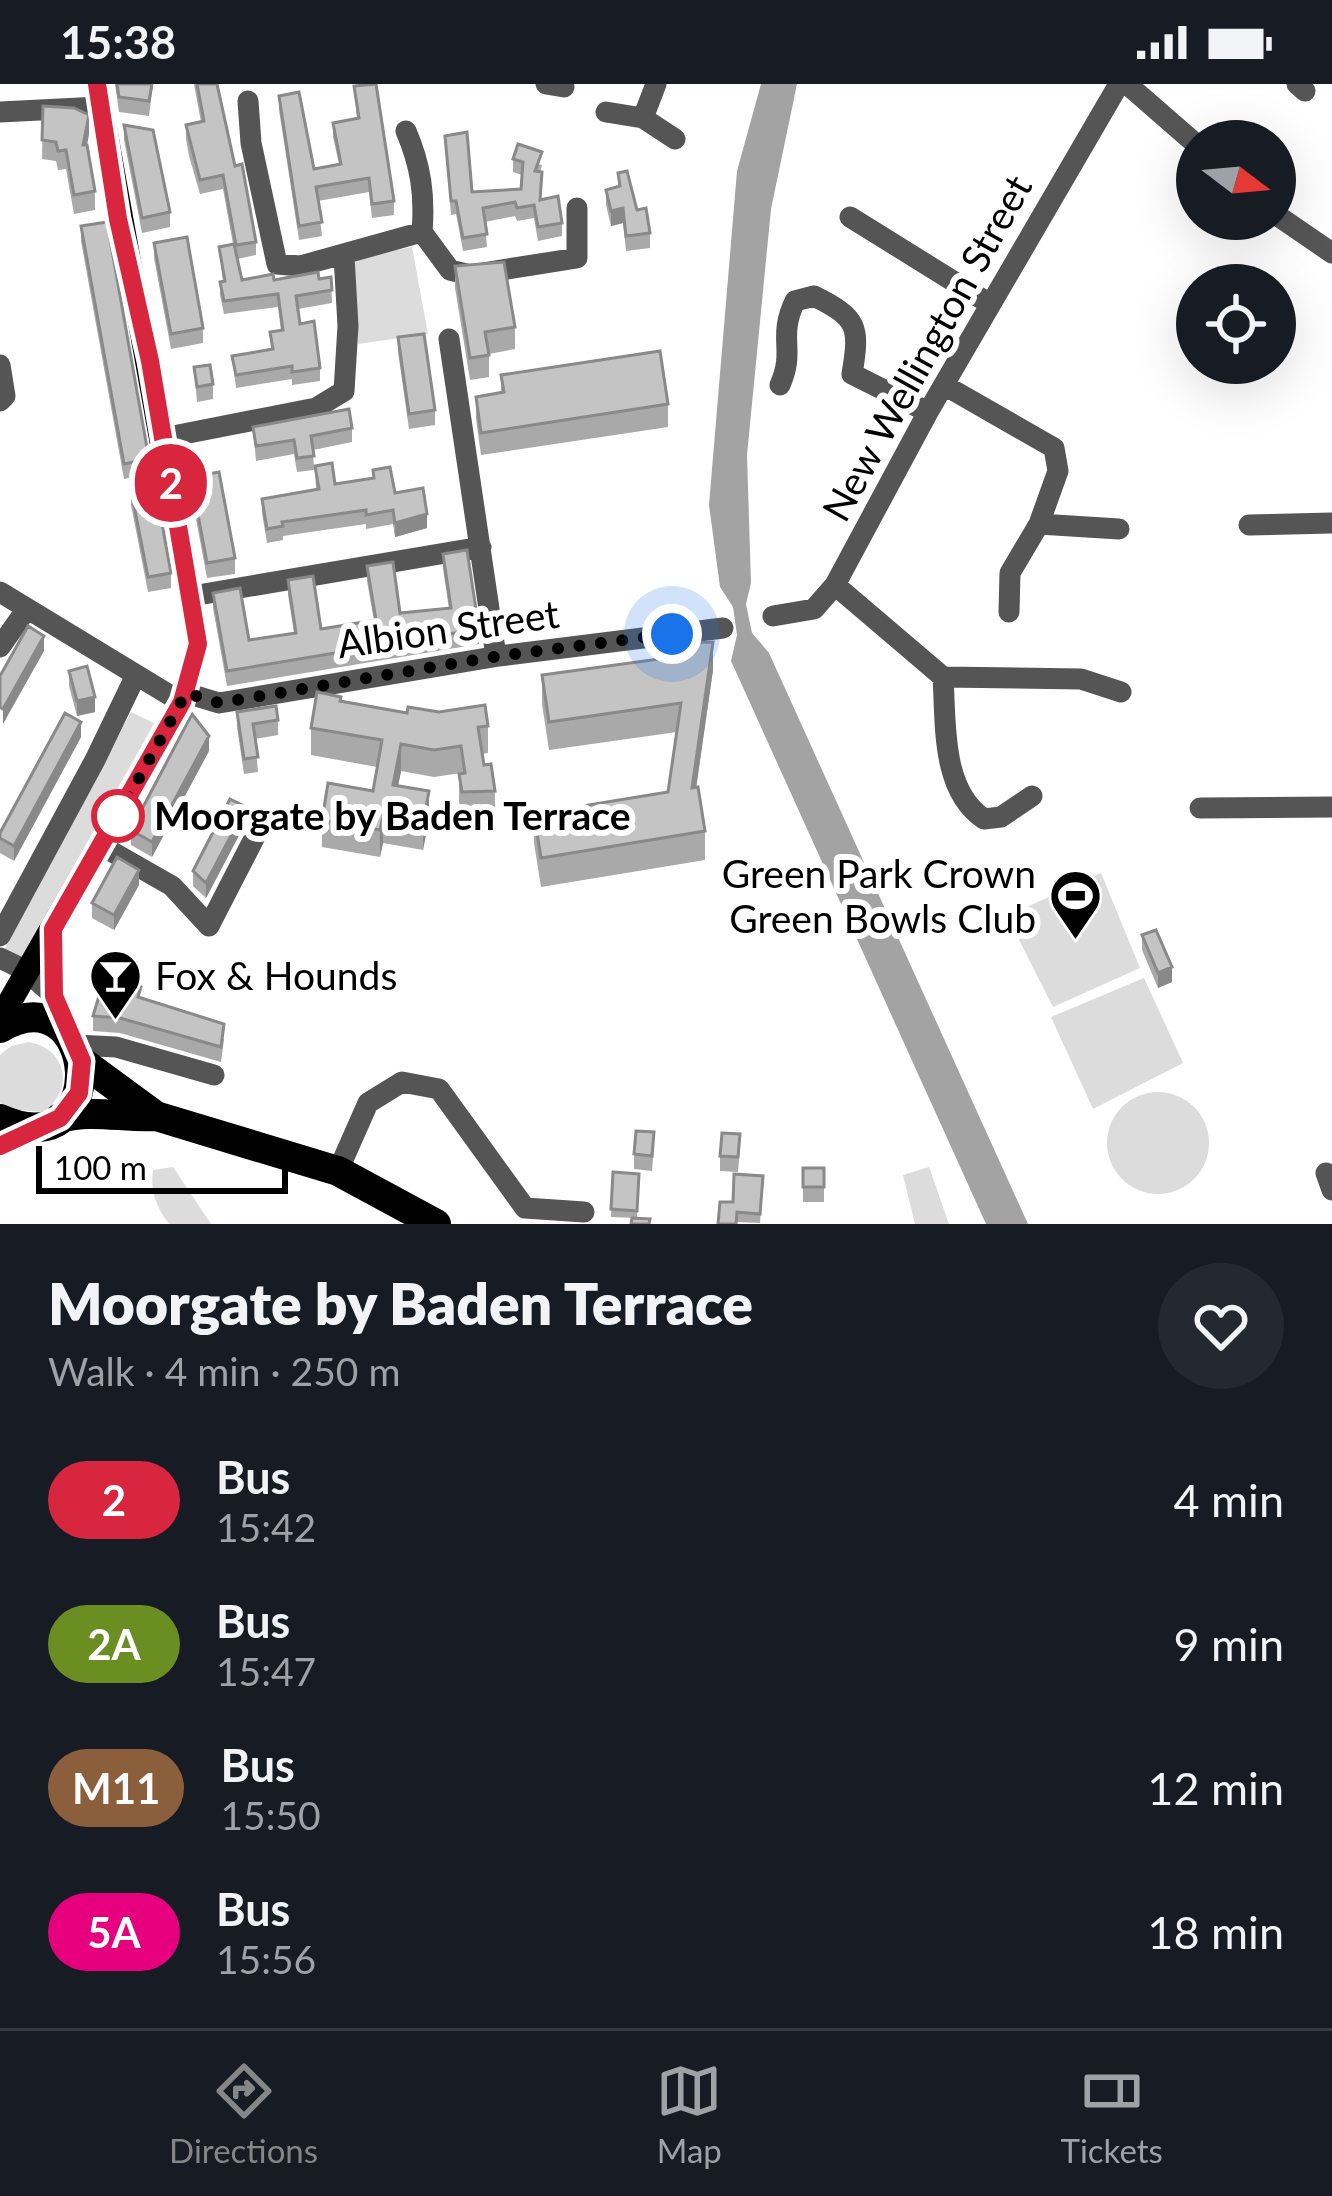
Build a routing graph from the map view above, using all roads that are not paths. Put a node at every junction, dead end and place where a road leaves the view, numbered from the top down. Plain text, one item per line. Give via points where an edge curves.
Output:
1 (656, 84) edge
2 (1123, 84) edge
3 (98, 96) edge
4 (248, 101) dead end
5 (0, 112) edge
6 (606, 112) dead end
7 (644, 118) junction
8 (1176, 128) edge
9 (406, 131) dead end
10 (676, 140) dead end
11 (577, 208) dead end
12 (850, 217) dead end
13 (422, 232) junction
14 (1296, 232) edge
15 (1332, 253) edge
16 (344, 256) junction
17 (991, 304) junction
18 (449, 339) dead end
19 (0, 365) edge
20 (780, 385) dead end
21 (944, 385) junction
22 (0, 401) edge
23 (928, 412) junction
24 (163, 438) junction
25 (1332, 523) edge
26 (1039, 524) junction
27 (1250, 525) dead end
28 (1119, 529) dead end
29 (481, 547) junction
30 (835, 585) junction
31 (0, 592) edge
32 (191, 596) junction
33 (26, 610) junction
34 (1010, 612) dead end
35 (773, 616) dead end
36 (723, 628) dead end
37 (0, 647) edge
38 (496, 656) junction
39 (136, 675) junction
40 (944, 677) junction
41 (1120, 692) dead end
42 (184, 698) junction
43 (1032, 796) dead end
44 (1332, 807) edge
45 (1200, 808) dead end
46 (262, 824) dead end
47 (102, 846) junction
48 (53, 929) junction
49 (0, 936) edge
50 (0, 958) edge
51 (25, 970) junction
52 (54, 996) junction
53 (0, 1019) edge
54 (0, 1028) edge
55 (75, 1048) junction
56 (214, 1075) dead end
57 (156, 1116) junction
58 (0, 1119) edge
59 (48, 1122) junction
60 (0, 1146) edge
61 (338, 1171) junction
62 (584, 1212) dead end
63 (436, 1224) edge

1 - 7 street
2 - 8 street
2 - 17 street, New Wellington Street
3 - 5 street
3 - 24 main road
4 - 16 street via 277,264
6 - 7 street
7 - 10 street
9 - 13 street via 422,180
11 - 13 street via 577,258 470,275 450,270
12 - 17 street
13 - 16 street
14 - 15 street
16 - 24 street via 344,391 316,408
17 - 21 street, New Wellington Street
18 - 29 street
19 - 22 street
20 - 23 street via 790,361 785,322 795,301 814,296 845,311 858,335 852,374
21 - 23 street, New Wellington Street
21 - 26 street via 1054,448 1058,471
23 - 30 street, New Wellington Street
24 - 32 main road
25 - 27 street
26 - 28 street
26 - 34 street via 1010,573
29 - 32 street
29 - 38 street
30 - 35 street, New Wellington Street via 814,609
30 - 40 street
31 - 33 street
32 - 42 main road via 198,644
33 - 37 street
33 - 39 street
36 - 38 street, Albion Street
38 - 42 street, Albion Street via 219,703
39 - 42 street
39 - 49 street
40 - 41 street via 1081,679
40 - 43 street via 947,751 968,809 1001,817
42 - 47 main road
44 - 45 street
46 - 47 street via 209,926 172,886
47 - 48 main road
48 - 51 main road
48 - 52 main road
50 - 51 street
51 - 52 street
51 - 53 main road
52 - 55 main road
54 - 55 highway via 40,1020
55 - 56 street via 116,1047
55 - 57 highway
55 - 59 highway via 79,1093
57 - 59 highway via 80,1113
57 - 61 highway
58 - 59 highway
59 - 60 highway
61 - 62 street via 368,1103 402,1082 439,1089 525,1208
61 - 63 highway

